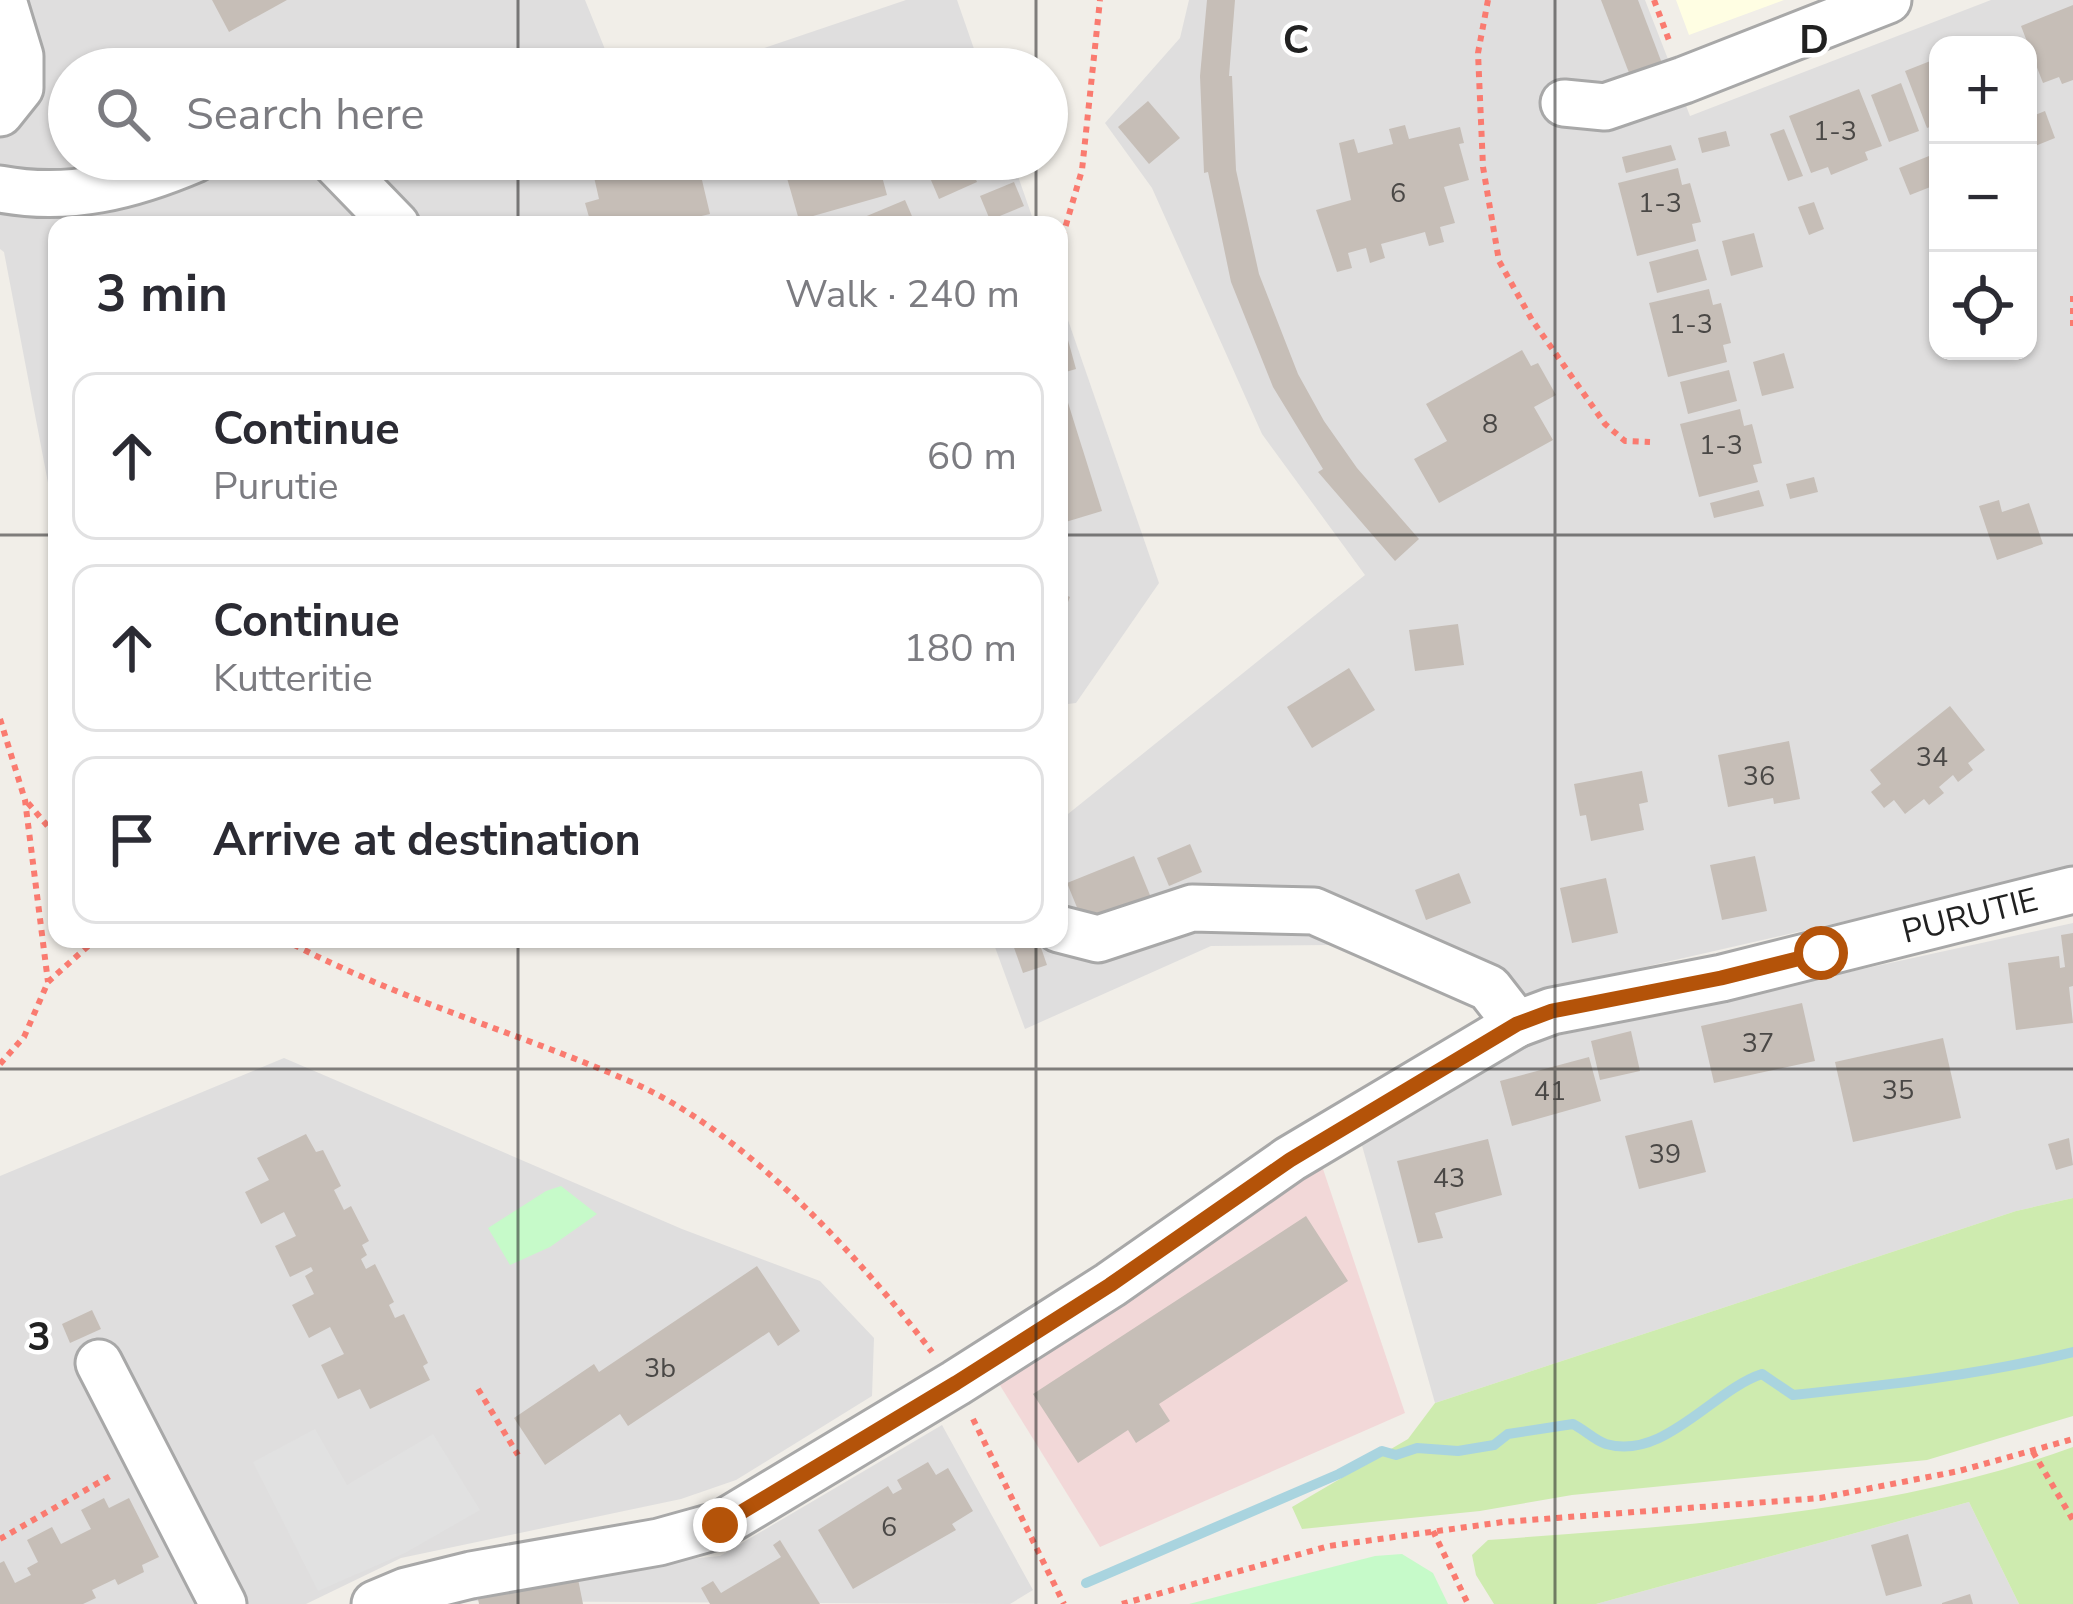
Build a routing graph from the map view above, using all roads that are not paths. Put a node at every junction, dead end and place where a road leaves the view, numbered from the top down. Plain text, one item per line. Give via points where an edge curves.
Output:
1 (3, 0) edge
2 (1888, 0) edge
3 (1564, 103) dead end
4 (0, 113) edge
5 (140, 180) edge
6 (352, 180) edge
7 (0, 189) edge
8 (387, 216) edge
9 (2073, 890) edge
10 (1068, 931) edge
11 (1517, 1024) junction
12 (99, 1363) dead end
13 (223, 1604) edge
14 (375, 1604) edge

1 - 4 street via 20,56 20,88
2 - 3 street via 1605,107
5 - 7 street via 96,191
6 - 8 street
9 - 11 street, PURUTIE
10 - 11 street via 1098,939 1192,908 1314,910 1489,988
11 - 14 street, PURUTIE via 720,1525 471,1575
12 - 13 street

